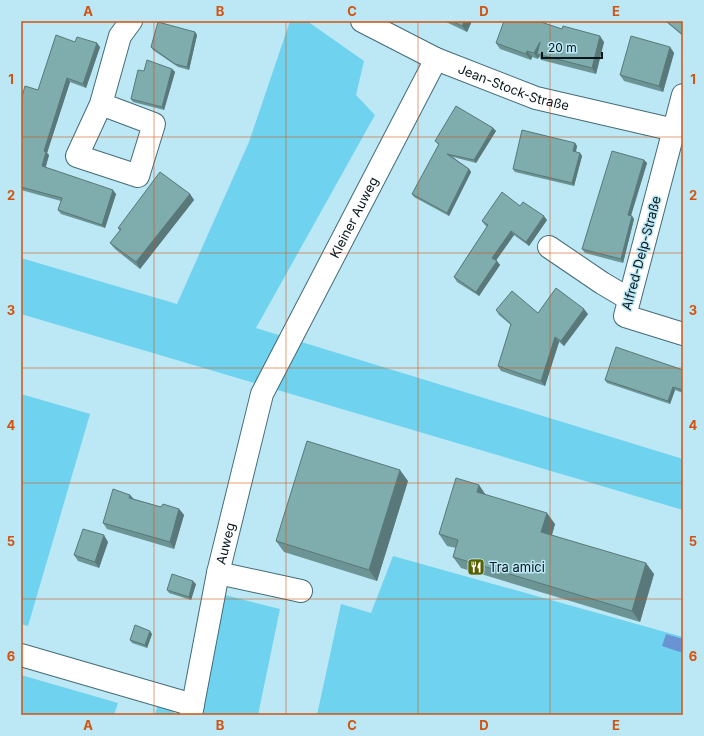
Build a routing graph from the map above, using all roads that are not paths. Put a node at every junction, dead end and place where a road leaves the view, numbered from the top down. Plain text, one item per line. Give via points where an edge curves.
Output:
1 (131, 21) edge
2 (362, 21) edge
3 (436, 59) junction
4 (683, 95) edge
5 (101, 104) dead end
6 (678, 131) edge
7 (549, 247) dead end
8 (629, 299) junction
9 (683, 334) edge
10 (271, 375) joint
11 (218, 573) junction
12 (301, 591) dead end
13 (21, 655) edge
14 (192, 710) edge

1 - 5 street via 120,36
2 - 3 street, Jean-Stock-Straße
3 - 6 street, Jean-Stock-Straße via 536,98
3 - 10 street, Kleiner Auweg
4 - 6 street, Alfred-Delp-Straße
6 - 8 street, Alfred-Delp-Straße
7 - 8 street
8 - 9 street, Alfred-Delp-Straße via 625,316
10 - 11 street, Auweg via 262,394
11 - 12 street
11 - 14 street, Auweg
13 - 14 street

